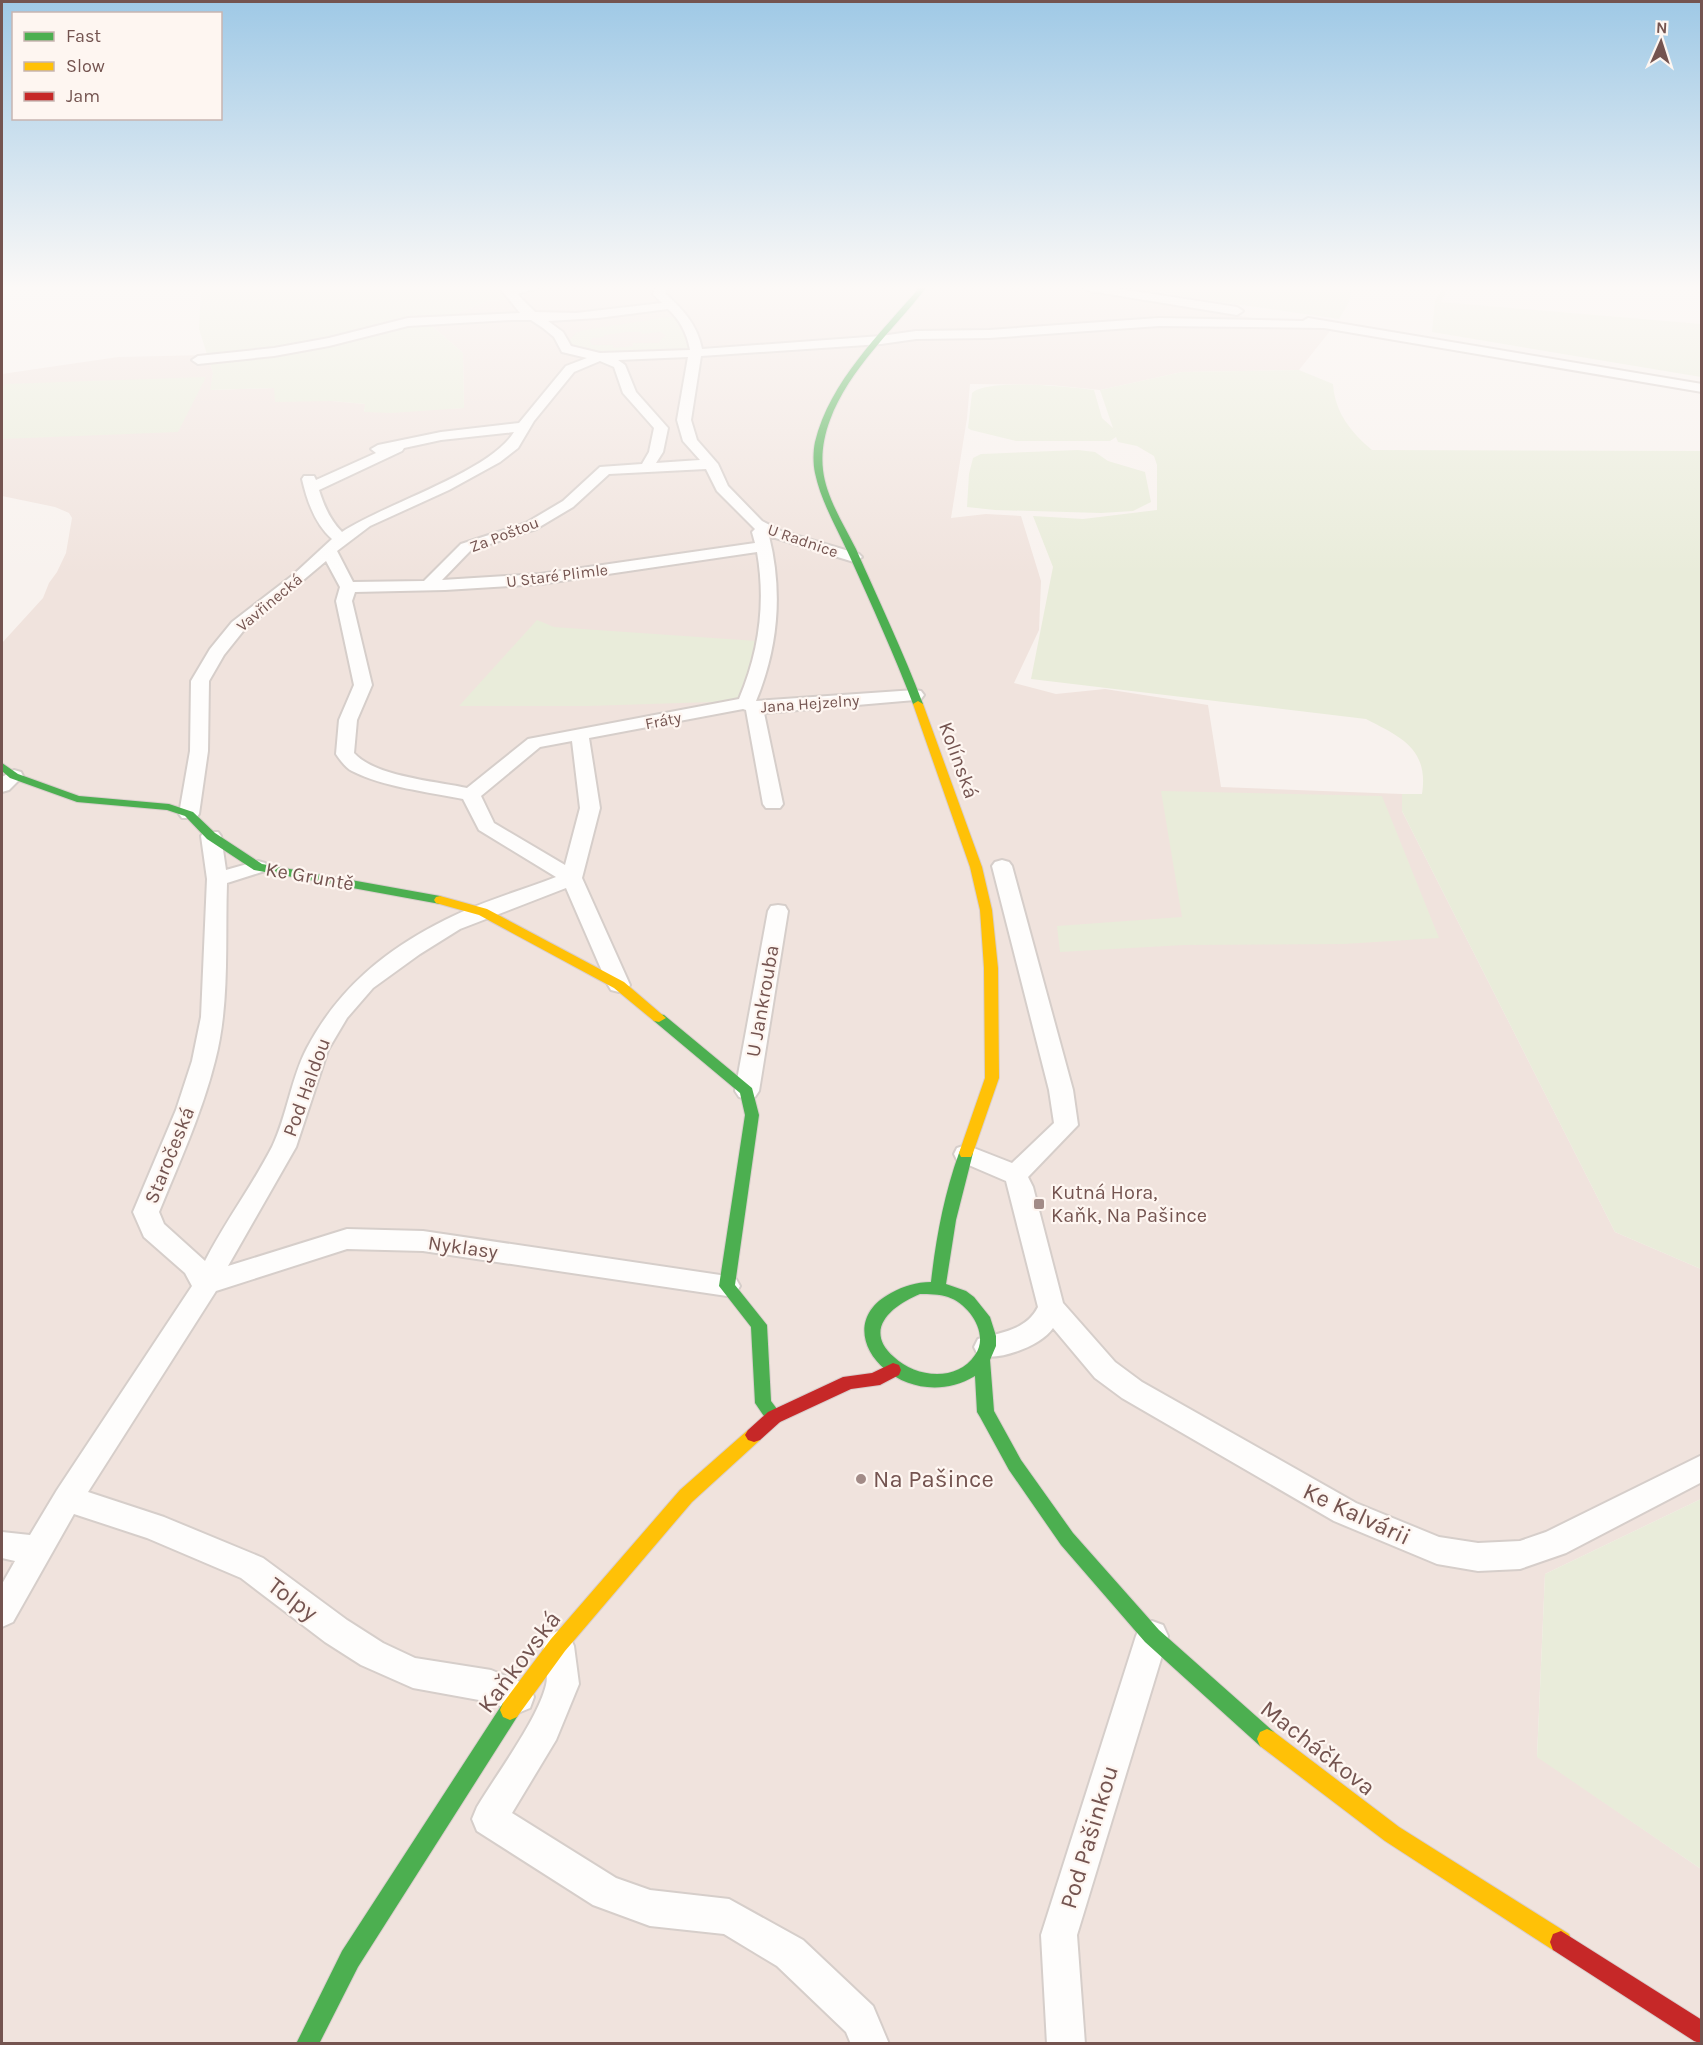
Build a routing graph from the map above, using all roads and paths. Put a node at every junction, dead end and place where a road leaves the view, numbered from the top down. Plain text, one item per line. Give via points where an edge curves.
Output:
1 (556, 383) edge
2 (626, 383) edge
3 (691, 383) edge
4 (845, 383) edge
5 (1674, 383) edge
6 (1701, 388) edge
7 (684, 420) junction
8 (658, 422) junction
9 (523, 427) junction
10 (410, 442) junction
11 (378, 448) dead end
12 (711, 464) junction
13 (646, 468) junction
14 (758, 524) junction
15 (335, 545) junction
16 (764, 546) junction
17 (854, 557) junction
18 (299, 578) junction
19 (335, 580) junction
20 (430, 584) junction
21 (915, 695) junction
22 (750, 706) junction
23 (580, 736) junction
24 (6, 776) edge
25 (471, 795) junction
26 (773, 804) dead end
27 (189, 814) junction
28 (211, 836) junction
29 (1002, 866) dead end
30 (258, 867) junction
31 (572, 878) junction
32 (217, 879) junction
33 (777, 911) dead end
34 (483, 912) junction
35 (620, 985) junction
36 (747, 1091) junction
37 (966, 1154) junction
38 (1015, 1175) junction
39 (204, 1284) junction
40 (727, 1286) junction
41 (938, 1288) junction
42 (1052, 1308) junction
43 (985, 1353) junction
44 (867, 1354) junction
45 (893, 1370) junction
46 (849, 1382) junction
47 (943, 1382) junction
48 (986, 1412) junction
49 (774, 1417) junction
50 (1701, 1467) edge
51 (67, 1499) junction
52 (2, 1545) edge
53 (37, 1550) junction
54 (2, 1612) edge
55 (1152, 1636) junction
56 (558, 1645) junction
57 (518, 1697) junction
58 (1701, 2033) edge
59 (307, 2043) edge
60 (870, 2043) edge
61 (1066, 2043) edge

1 - 9 street, Vavřinecká
2 - 8 street via 630,393
3 - 7 street
4 - 17 street, Kolínská via 828,411 818,450 818,469
5 - 6 street
7 - 8 street
7 - 12 street, U Radnice via 690,441
8 - 13 street via 661,428 656,452
9 - 10 street
9 - 15 street, Vavřinecká via 513,445 495,459 365,523
10 - 11 street
10 - 15 street via 310,483 312,496 334,535
12 - 13 street
12 - 14 street, U Radnice via 722,488
13 - 20 street, Za Poštou via 605,470 568,504 531,526 466,547
14 - 16 street, Jana Hejzelny
14 - 17 street, U Radnice via 776,534
15 - 18 street, Vavřinecká
15 - 19 street
16 - 20 street, U Staré Plimle via 540,579
16 - 22 street, Jana Hejzelny via 769,572 767,638
17 - 21 street, Kolínská
18 - 19 street, U Staré Plimle
18 - 27 street, Vavřinecká via 238,626 200,681 199,751
19 - 20 street, U Staré Plimle
19 - 25 street via 344,601 363,685 348,720 345,754 356,766 375,774
21 - 22 street, Jana Hejzelny
21 - 37 street, Kolínská via 972,856 986,910 992,1078
22 - 23 street, Fráty
22 - 26 street
23 - 25 street, Fráty via 534,743
23 - 31 street via 590,808
24 - 27 street via 76,800 169,807
25 - 31 street via 486,826
27 - 28 street, Ke Gruntě
28 - 30 street, Ke Gruntě
28 - 32 street, Staročeská
29 - 38 street via 1059,1079 1066,1125
30 - 32 street
30 - 34 street, Ke Gruntě via 423,895
31 - 34 street
31 - 35 street, Ke Gruntě
32 - 39 street, Staročeská via 212,1017 204,1061 146,1212 153,1230 194,1266
33 - 36 street, U Jankrouba
34 - 35 street, Ke Gruntě
34 - 39 street, Pod Haldou via 453,924 412,949 365,983 338,1014 317,1050 284,1147
35 - 36 street, Ke Gruntě
36 - 40 street via 752,1114
37 - 38 street
37 - 41 street, Kolínská via 953,1189
38 - 42 street
39 - 40 street, Nyklasy via 347,1239 423,1241
39 - 51 street via 198,1299
40 - 49 street via 759,1325 763,1403
41 - 43 street via 953,1292 978,1309 987,1327
41 - 44 street via 919,1288 887,1302 877,1315
42 - 43 street via 1046,1322 1034,1332
42 - 50 street, Ke Kalvárii via 1105,1370 1132,1390 1345,1512 1437,1550 1478,1557 1520,1554 1555,1543
43 - 47 street via 966,1373
43 - 48 street
44 - 45 street
44 - 46 street
45 - 46 street via 874,1380
45 - 47 street via 908,1378
46 - 49 street, Kaňkovská
47 - 48 street
48 - 55 street, Macháčkova via 1015,1465 1067,1539
49 - 56 street, Kaňkovská via 686,1496
51 - 53 street
51 - 57 street, Tolpy via 153,1526 252,1568 336,1631 413,1673 491,1686
52 - 53 street
53 - 54 street
55 - 58 street, Macháčkova via 1253,1728 1392,1834
55 - 61 street, Pod Pašinkou via 1059,1935
56 - 57 street, Kaňkovská
56 - 60 street via 563,1684 544,1728 489,1819 606,1892 650,1908 729,1917 790,1953 860,2019
57 - 59 street, Kaňkovská via 350,1959

